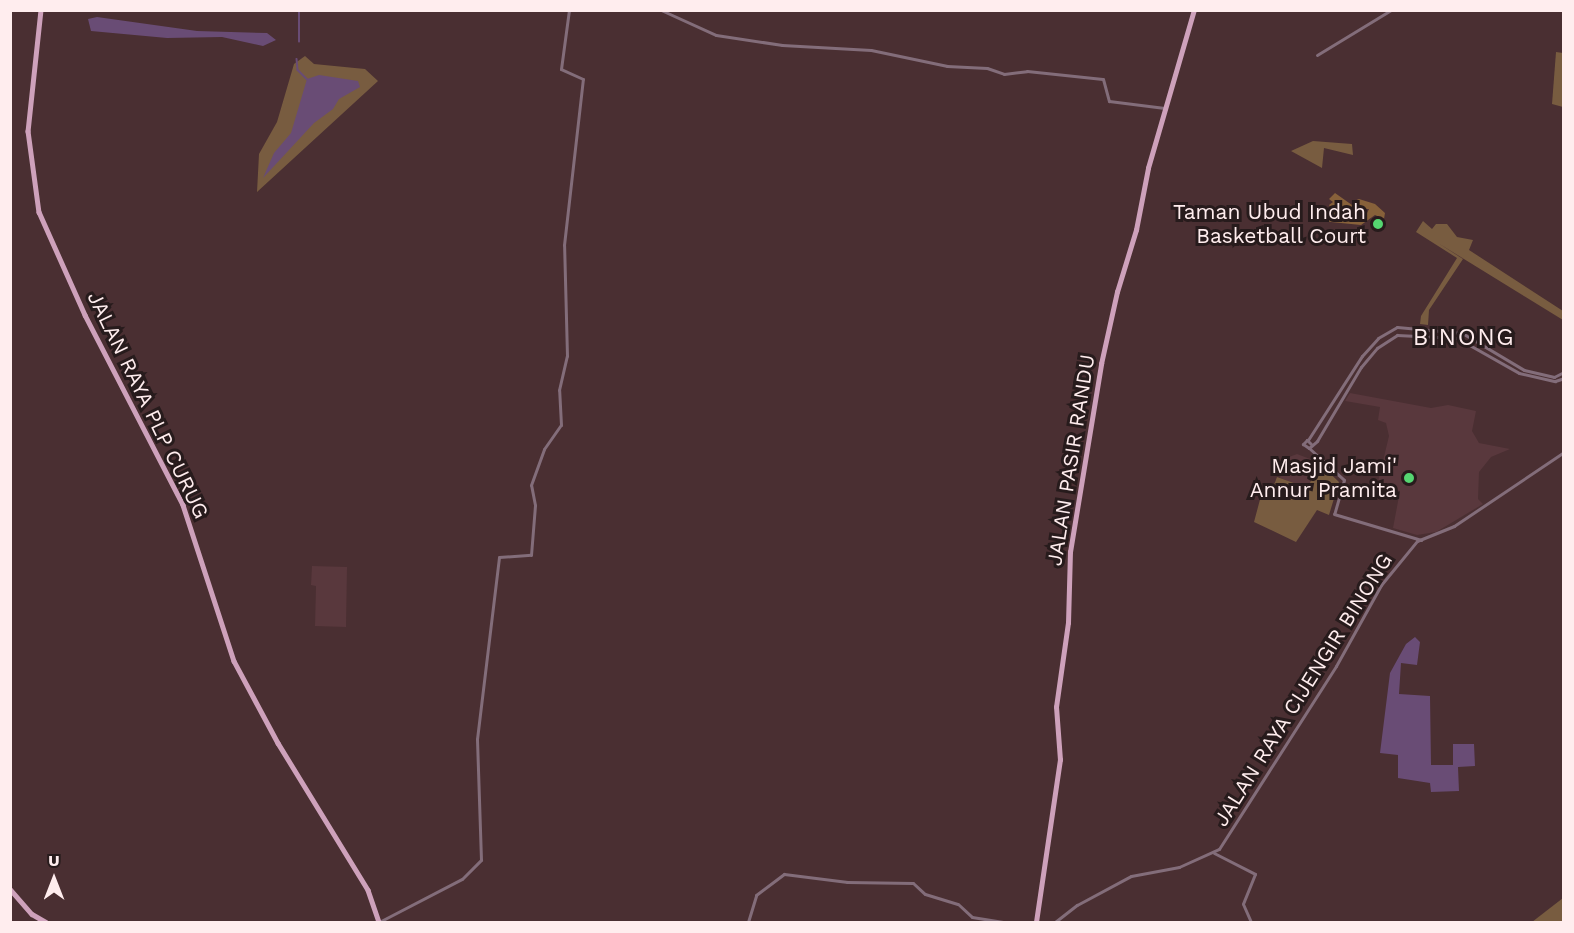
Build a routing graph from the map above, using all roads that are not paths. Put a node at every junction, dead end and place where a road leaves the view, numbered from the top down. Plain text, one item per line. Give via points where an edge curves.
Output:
1 (41, 10) edge
2 (569, 10) edge
3 (661, 10) edge
4 (1194, 10) edge
5 (1391, 10) edge
6 (1317, 55) dead end
7 (1164, 108) junction
8 (1424, 328) junction
9 (1423, 335) junction
10 (1378, 338) junction
11 (1383, 342) junction
12 (1488, 349) junction
13 (1357, 364) junction
14 (1361, 367) junction
15 (1563, 372) edge
16 (1563, 378) edge
17 (1308, 440) junction
18 (1310, 446) junction
19 (1563, 452) edge
20 (1419, 541) junction
21 (1219, 849) junction
22 (1213, 852) junction
23 (1225, 857) junction
24 (10, 889) edge
25 (46, 922) edge
26 (379, 922) edge
27 (748, 922) edge
28 (1005, 922) edge
29 (1036, 922) edge
30 (1055, 922) edge
31 (1251, 922) edge

1 - 26 main road, JALAN RAYA PLP CURUG via 28,129 39,212 86,315 183,505 234,661 278,743 368,890
2 - 26 street via 561,69 583,79 564,245 567,356 559,390 561,425 544,449 531,485 535,505 531,555 499,557 477,739 481,860 462,879
3 - 7 street via 716,35 912,57 1004,74 1027,72 1103,79 1110,102
4 - 7 main road, JALAN PASIR RANDU
5 - 6 street
7 - 29 main road, JALAN PASIR RANDU via 1101,364 1072,535 1069,617 1056,707 1061,754 1043,896
8 - 9 street
8 - 10 street via 1397,327
8 - 12 street via 1462,333
9 - 11 street via 1399,335
9 - 12 street via 1457,338
10 - 11 street
10 - 13 street
11 - 14 street
12 - 15 street via 1524,370 1554,377
12 - 16 street via 1528,376 1555,381
13 - 14 street
13 - 17 street
14 - 18 street
17 - 18 street
17 - 18 street via 1303,445
18 - 20 street via 1344,480 1334,514 1414,536
19 - 20 street, JALAN RAYA CIJENGIR BINONG via 1454,526
20 - 21 street, JALAN RAYA CIJENGIR BINONG via 1381,585 1302,721
21 - 22 street, JALAN RAYA CIJENGIR BINONG
21 - 23 street, JALAN RAYA CIJENGIR BINONG
22 - 23 street, JALAN RAYA CIJENGIR BINONG
22 - 30 street, JALAN RAYA CIJENGIR BINONG via 1179,867 1131,876 1077,905
23 - 31 street, JALAN RAYA CIJENGIR BINONG via 1255,874 1243,904
24 - 25 main road via 32,914
27 - 28 street via 756,896 784,874 863,883 913,883 926,894 958,904 972,917

